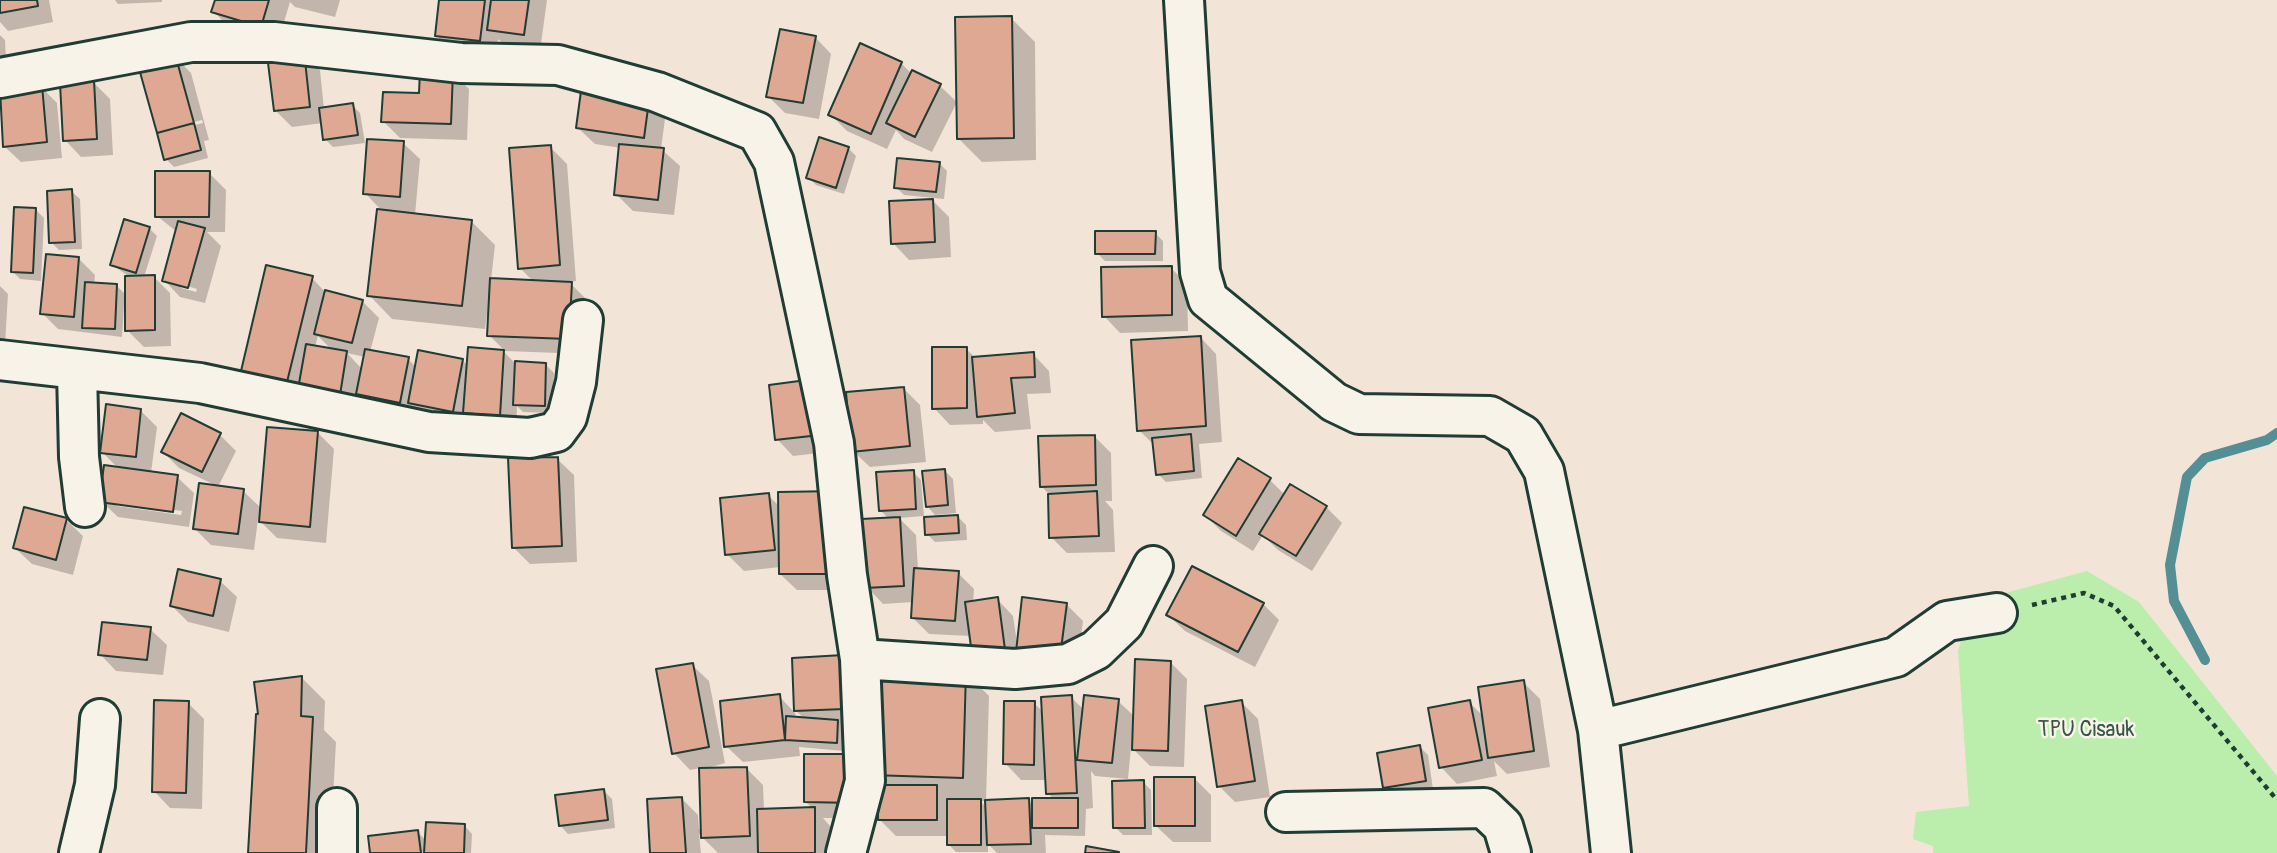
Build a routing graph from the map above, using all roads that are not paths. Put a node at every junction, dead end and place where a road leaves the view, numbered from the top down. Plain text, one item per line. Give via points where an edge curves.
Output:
1 (1184, 0) edge
2 (0, 78) edge
3 (583, 320) dead end
4 (0, 360) edge
5 (77, 371) junction
6 (85, 507) dead end
7 (1153, 566) dead end
8 (1997, 613) road end
9 (860, 659) junction
10 (100, 719) dead end
11 (1598, 730) junction
12 (337, 808) dead end
13 (1286, 812) dead end
14 (79, 853) edge
15 (337, 853) edge
16 (846, 853) edge
17 (1511, 853) edge
18 (1611, 853) edge

1 - 11 street via 1200,272 1208,299 1334,402 1359,414 1490,415 1523,435 1544,471
2 - 9 street via 191,42 274,42 461,63 558,65 657,92 757,132 775,162 834,443
3 - 5 street via 567,417 556,432 530,438 429,432 200,383
4 - 5 street
5 - 6 street
7 - 9 street via 1124,623 1096,650 1068,664 1016,669
8 - 11 street via 1947,621 1896,656
9 - 16 street via 865,780
10 - 14 street via 95,785
11 - 18 street
12 - 15 street
13 - 17 street via 1483,808 1503,826

